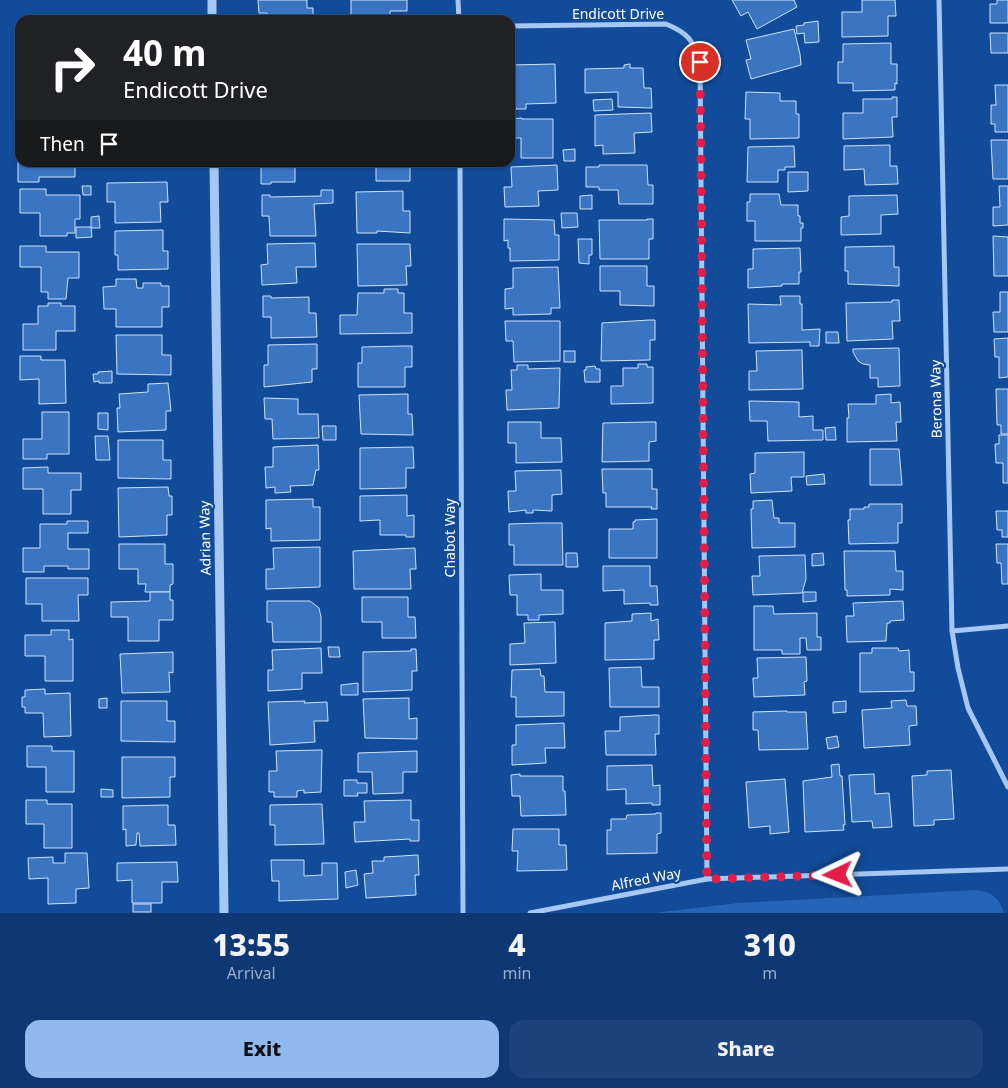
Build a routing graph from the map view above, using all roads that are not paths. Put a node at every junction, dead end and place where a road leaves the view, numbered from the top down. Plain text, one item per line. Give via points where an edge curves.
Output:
1 (212, 0) edge
2 (458, 0) edge
3 (939, 0) edge
4 (212, 15) edge
5 (459, 15) edge
6 (515, 26) edge
7 (214, 167) edge
8 (460, 167) edge
9 (1008, 626) edge
10 (952, 631) junction
11 (1008, 787) edge
12 (1008, 869) edge
13 (707, 879) junction
14 (224, 913) edge
15 (463, 913) edge
16 (530, 913) edge

1 - 4 street
2 - 5 street
3 - 10 street, Berona Way
6 - 13 street, Endicott Drive via 666,24 682,30 695,45 700,62
7 - 14 street, Adrian Way
8 - 15 street, Chabot Way
9 - 10 street
10 - 11 street, Berona Way via 968,708
12 - 13 street, Alfred Way
13 - 16 street, Alfred Way

